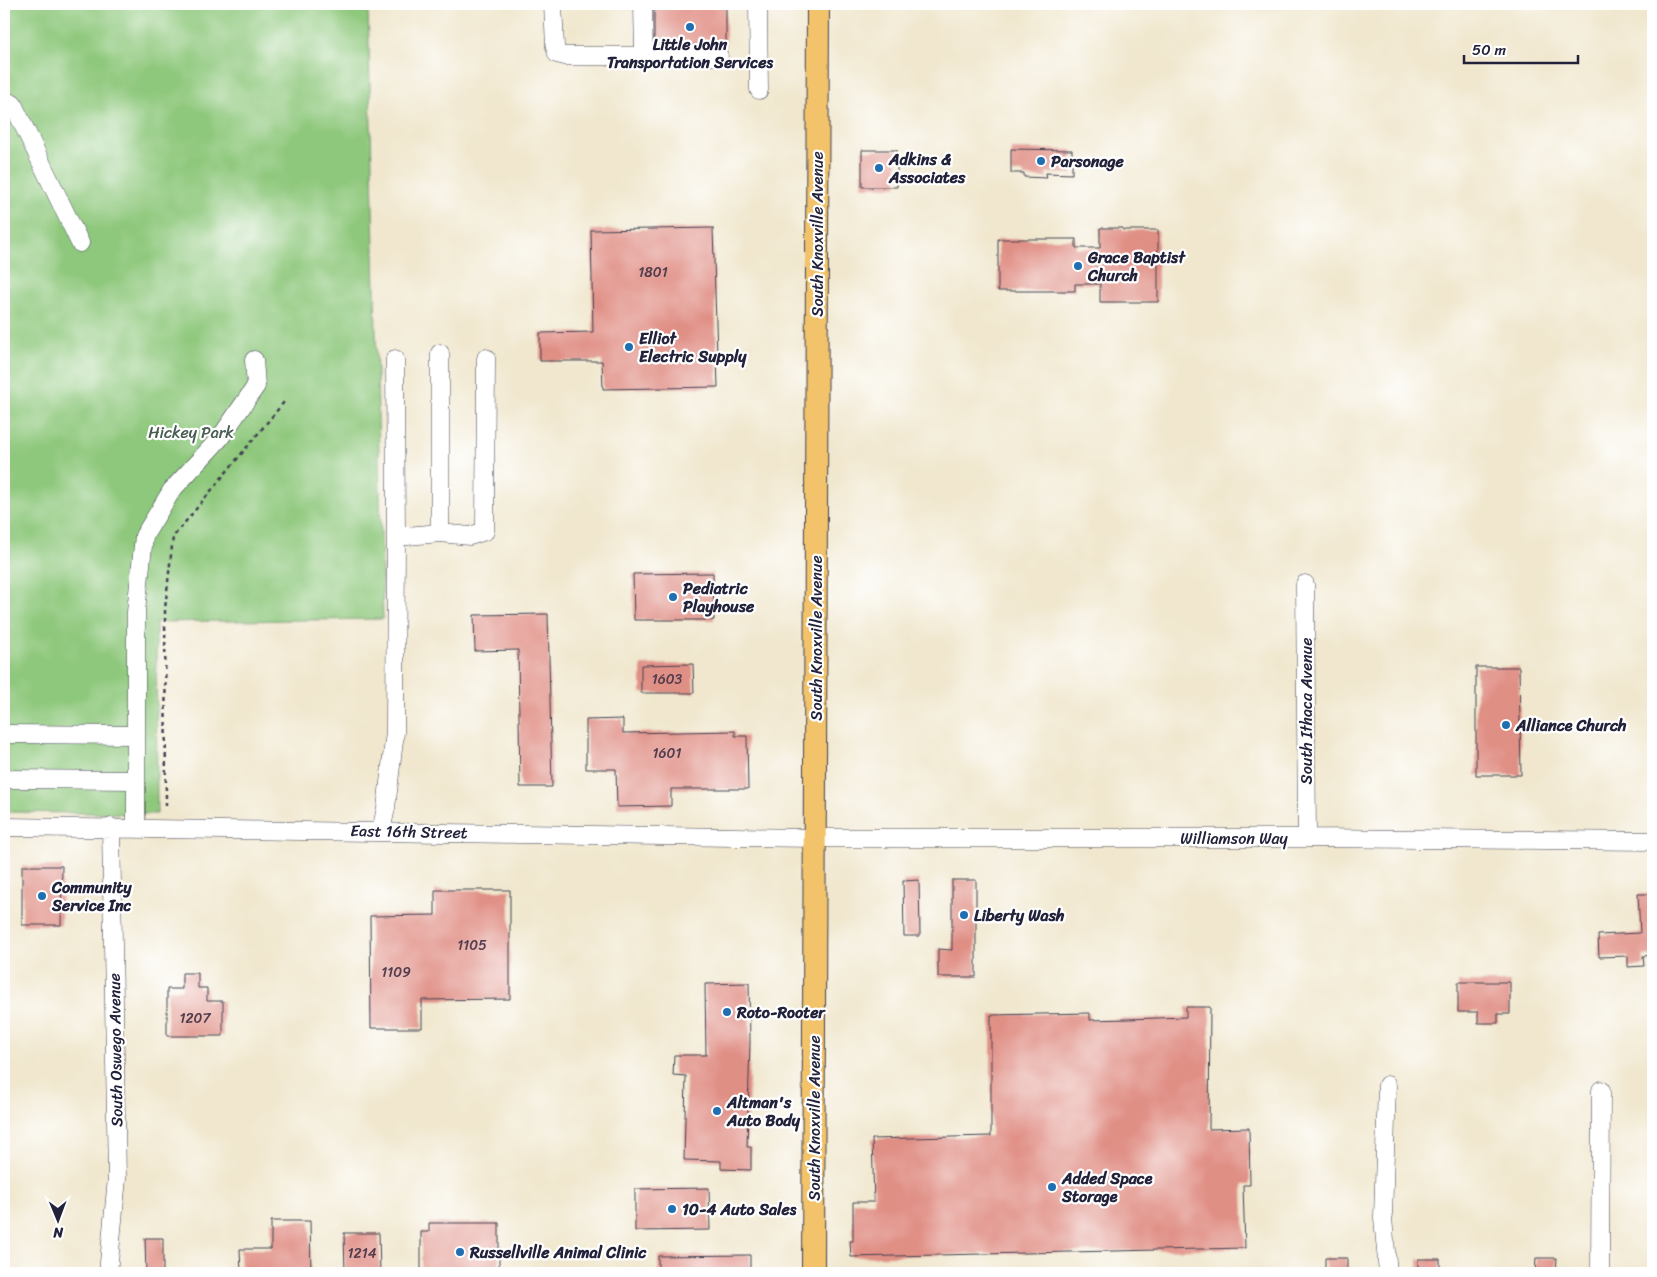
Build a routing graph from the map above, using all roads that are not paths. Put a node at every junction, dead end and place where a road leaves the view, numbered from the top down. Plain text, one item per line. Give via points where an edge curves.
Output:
1 (554, 4) edge
2 (643, 4) edge
3 (758, 4) edge
4 (818, 4) edge
5 (644, 56) junction
6 (719, 56) dead end
7 (759, 90) dead end
8 (4, 100) edge
9 (80, 243) dead end
10 (440, 353) dead end
11 (486, 358) dead end
12 (395, 359) dead end
13 (254, 360) dead end
14 (440, 533) junction
15 (396, 537) junction
16 (1305, 584) dead end
17 (4, 734) edge
18 (136, 735) junction
19 (4, 779) edge
20 (136, 780) junction
21 (4, 826) edge
22 (111, 827) junction
23 (136, 827) junction
24 (381, 831) junction
25 (815, 838) junction
26 (1307, 838) junction
27 (1653, 841) edge
28 (1387, 1085) dead end
29 (1601, 1090) dead end
30 (108, 1273) edge
31 (813, 1273) edge
32 (1388, 1273) edge
33 (1600, 1273) edge

1 - 5 street via 557,54
2 - 5 street
3 - 7 street
4 - 25 main road, South Knoxville Avenue
5 - 6 street
8 - 9 street via 13,104
10 - 14 street
11 - 14 street via 485,531 470,536
12 - 15 street
13 - 18 street via 256,386 220,438 172,490 144,536 136,612
14 - 15 street
15 - 24 street via 396,732
16 - 26 street, South Ithaca Avenue
17 - 18 street
18 - 20 street
19 - 20 street
20 - 23 street
21 - 22 street, East 16th Street
22 - 23 street, East 16th Street
22 - 30 street, South Oswego Avenue via 117,1178
23 - 24 street, East 16th Street
24 - 25 street, East 16th Street
25 - 26 street, Williamson Way
25 - 31 main road, South Knoxville Avenue
26 - 27 street, Williamson Way
28 - 32 street via 1383,1218
29 - 33 street

